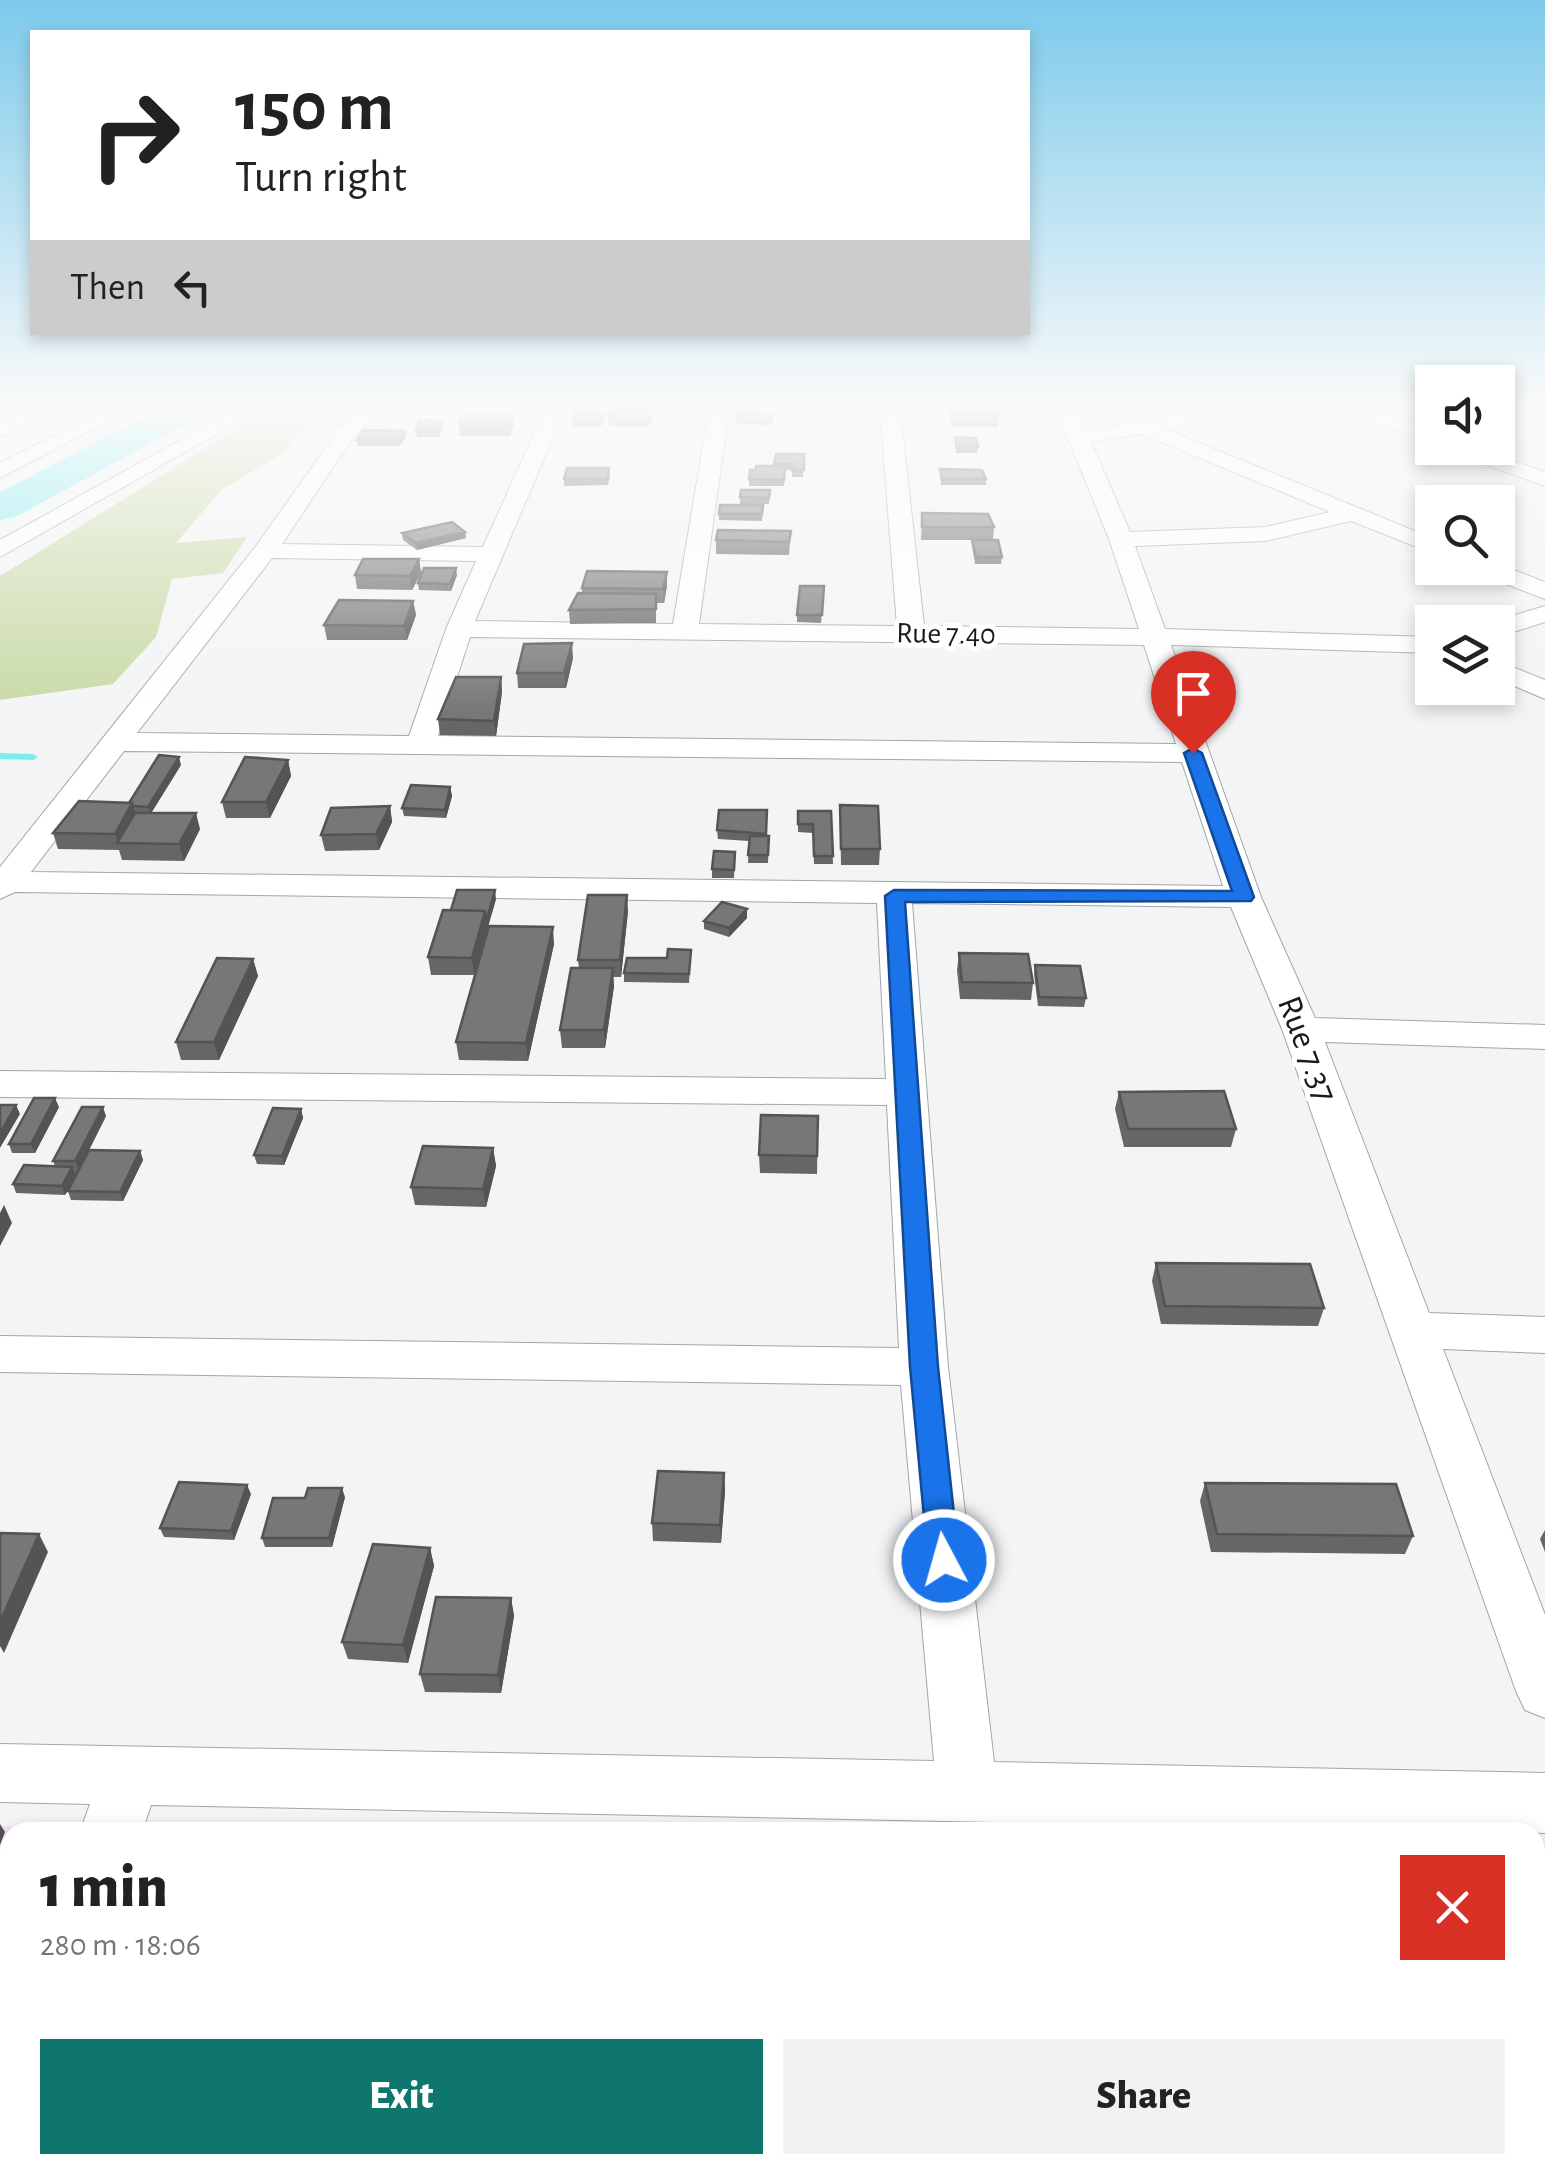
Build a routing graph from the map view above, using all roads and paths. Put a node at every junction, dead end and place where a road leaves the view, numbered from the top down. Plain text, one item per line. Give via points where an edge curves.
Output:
1 (70, 510) edge
2 (293, 510) edge
3 (512, 510) edge
4 (703, 510) edge
5 (900, 510) edge
6 (1109, 510) edge
7 (1343, 510) edge
8 (1352, 514) junction
9 (1121, 539) junction
10 (1415, 539) edge
11 (0, 550) edge
12 (265, 550) junction
13 (494, 554) junction
14 (1515, 579) edge
15 (1545, 591) edge
16 (1545, 614) edge
17 (1515, 624) edge
18 (460, 629) junction
19 (685, 631) junction
20 (911, 633) junction
21 (1154, 637) junction
22 (1415, 645) edge
23 (1515, 678) edge
24 (1545, 691) edge
25 (114, 742) junction
26 (420, 747) junction
27 (1193, 753) junction
28 (2, 884) edge
29 (894, 896) junction
30 (1244, 897) junction
31 (1301, 1029) junction
32 (1545, 1037) edge
33 (0, 1084) edge
34 (906, 1092) junction
35 (1412, 1330) junction
36 (1545, 1335) edge
37 (0, 1354) edge
38 (924, 1367) junction
39 (1545, 1691) edge
40 (0, 1773) edge
41 (130, 1776) junction
42 (967, 1792) junction
43 (1545, 1804) edge
44 (114, 1822) edge

1 - 11 street
2 - 12 street
3 - 13 street
4 - 19 street
5 - 20 street
6 - 9 street, Rue 7.37
7 - 8 street
8 - 9 street via 1266,534
8 - 10 street
9 - 21 street, Rue 7.37
12 - 13 street
12 - 25 street
13 - 18 street
14 - 15 street
16 - 17 street
18 - 19 street, Rue 7.40
18 - 26 street
19 - 20 street, Rue 7.40
20 - 21 street, Rue 7.40
21 - 22 street, Rue 7.40
21 - 27 street, Rue 7.37
23 - 24 street
25 - 26 street
25 - 28 street
26 - 27 street
27 - 30 street, Rue 7.37
28 - 29 street
29 - 30 street
29 - 34 street
30 - 31 street, Rue 7.37
31 - 32 street
31 - 35 street, Rue 7.37
33 - 34 street
34 - 38 street
35 - 36 street
35 - 39 street, Rue 7.37
37 - 38 street
38 - 42 street
40 - 41 street
41 - 42 street
41 - 44 street
42 - 43 street

